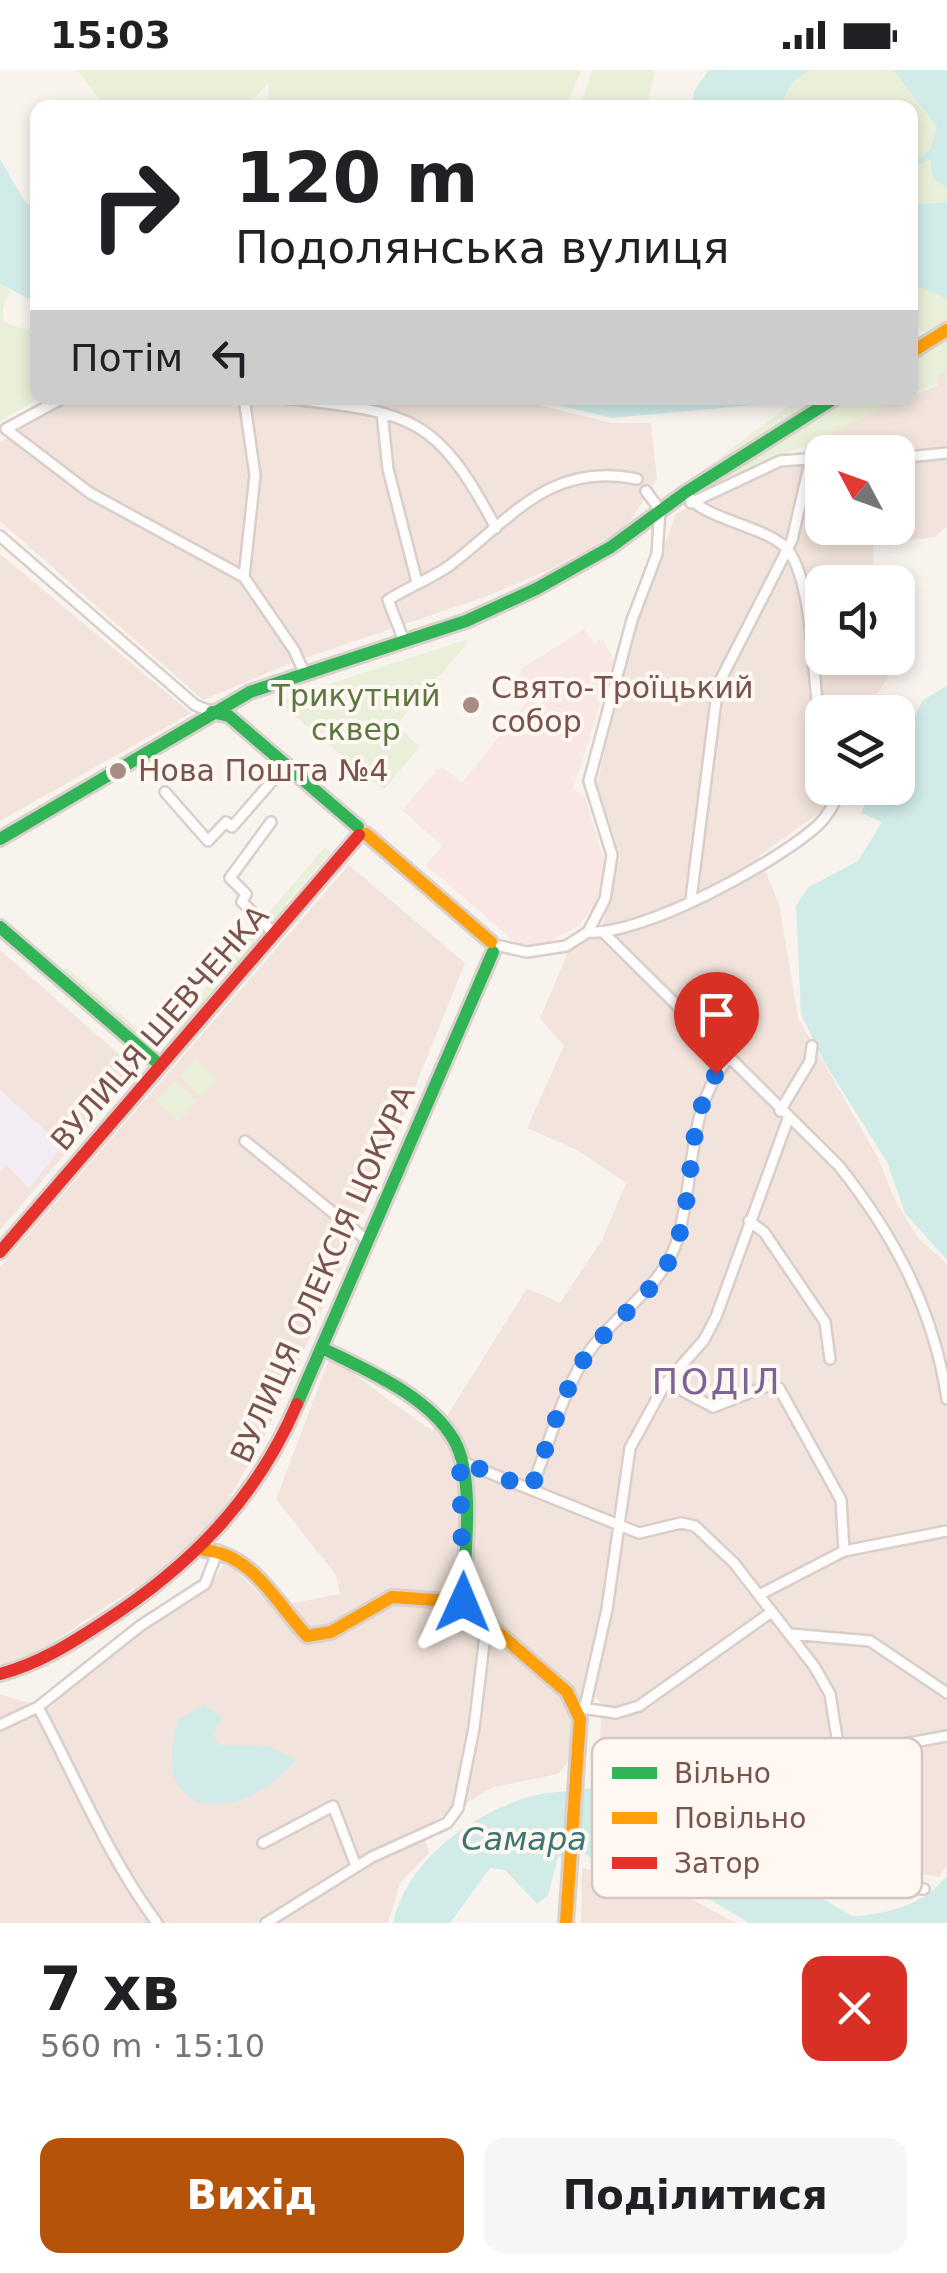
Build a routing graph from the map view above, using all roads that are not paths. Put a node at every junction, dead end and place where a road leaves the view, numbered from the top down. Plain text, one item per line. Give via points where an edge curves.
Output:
1 (947, 330) edge
2 (918, 347) edge
3 (51, 405) edge
4 (245, 405) edge
5 (333, 405) edge
6 (825, 405) edge
7 (382, 412) junction
8 (947, 453) edge
9 (915, 456) edge
10 (805, 459) edge
11 (637, 479) dead end
12 (646, 492) dead end
13 (805, 495) edge
14 (688, 497) junction
15 (660, 510) junction
16 (496, 528) junction
17 (0, 536) edge
18 (788, 548) junction
19 (244, 577) junction
20 (417, 582) junction
21 (404, 641) junction
22 (304, 672) junction
23 (817, 695) edge
24 (212, 712) junction
25 (286, 765) junction
26 (165, 792) dead end
27 (834, 805) edge
28 (271, 822) dead end
29 (361, 832) junction
30 (0, 839) edge
31 (691, 900) junction
32 (0, 927) edge
33 (274, 932) junction
34 (588, 932) junction
35 (604, 933) junction
36 (495, 947) junction
37 (812, 1046) dead end
38 (728, 1059) junction
39 (160, 1065) junction
40 (784, 1115) junction
41 (246, 1141) dead end
42 (750, 1221) junction
43 (369, 1242) junction
44 (0, 1252) edge
45 (322, 1348) junction
46 (830, 1359) dead end
47 (945, 1370) edge
48 (672, 1374) junction
49 (947, 1399) edge
50 (460, 1461) junction
51 (531, 1489) junction
52 (617, 1522) junction
53 (947, 1531) edge
54 (219, 1548) junction
55 (204, 1550) junction
56 (844, 1551) junction
57 (759, 1595) junction
58 (463, 1602) junction
59 (770, 1613) junction
60 (486, 1627) junction
61 (791, 1634) junction
62 (0, 1674) edge
63 (947, 1693) edge
64 (38, 1707) junction
65 (582, 1708) junction
66 (0, 1725) edge
67 (947, 1736) edge
68 (837, 1738) edge
69 (922, 1741) edge
70 (263, 1843) dead end
71 (356, 1866) junction
72 (157, 1923) edge
73 (266, 1923) edge
74 (566, 1923) edge

1 - 2 main road
3 - 19 street via 6,429 90,493
4 - 19 street via 255,475
5 - 7 street
6 - 14 main road
7 - 16 street via 436,436 466,472
7 - 20 street via 388,469
8 - 9 street
10 - 14 street via 780,461
11 - 16 street via 585,474 548,488
12 - 15 street
13 - 18 street
14 - 15 main road
14 - 18 street
15 - 21 main road via 536,589
15 - 34 street via 657,554 632,620 589,781 612,854 605,900
16 - 20 street
17 - 24 street
18 - 23 street via 809,616
18 - 31 street via 718,685
19 - 22 street
20 - 21 street via 388,600
21 - 22 main road
22 - 24 main road
24 - 25 main road via 229,716
24 - 30 main road
25 - 26 street via 232,827 226,822 208,841
25 - 29 main road
27 - 31 street via 816,827 750,873
28 - 33 street via 230,878 246,894 242,902
29 - 33 main road, ВУЛИЦЯ ШЕВЧЕНКА
29 - 36 main road
31 - 35 street
32 - 39 main road
33 - 39 main road, ВУЛИЦЯ ШЕВЧЕНКА
34 - 35 street
34 - 36 street via 566,946 526,952
35 - 38 street
36 - 43 main road, ВУЛИЦЯ ОЛЕКСІЯ ЦОКУРА
37 - 40 street
38 - 40 street
38 - 51 street via 703,1098 671,1258 584,1360
39 - 44 main road, ВУЛИЦЯ ШЕВЧЕНКА
40 - 42 street
40 - 47 street via 838,1166 885,1228
41 - 43 street
42 - 46 street via 825,1322
42 - 48 street via 716,1317
43 - 45 main road, ВУЛИЦЯ ОЛЕКСІЯ ЦОКУРА
45 - 50 main road via 370,1372 432,1417 454,1440
45 - 55 main road, ВУЛИЦЯ ОЛЕКСІЯ ЦОКУРА via 275,1452
47 - 49 street
48 - 52 street via 633,1439
48 - 56 street via 683,1391 712,1407 767,1386 779,1388 841,1500
50 - 51 street
50 - 58 main road
51 - 52 street
52 - 57 street via 638,1533 695,1526
52 - 65 street via 608,1609
53 - 56 street
54 - 55 main road
54 - 58 main road via 256,1576 307,1636 346,1626 390,1597
54 - 64 street via 206,1584 140,1626
55 - 62 main road, ВУЛИЦЯ ОЛЕКСІЯ ЦОКУРА via 64,1648
56 - 57 street
57 - 59 street
58 - 60 main road
59 - 61 street
59 - 65 street via 640,1706 616,1713
60 - 65 main road
60 - 71 street via 458,1808 447,1823
61 - 63 street via 870,1641
61 - 68 street via 830,1694
64 - 66 street
64 - 72 street via 103,1829 112,1859
65 - 74 main road
67 - 69 street
70 - 71 street via 333,1806
71 - 73 street

